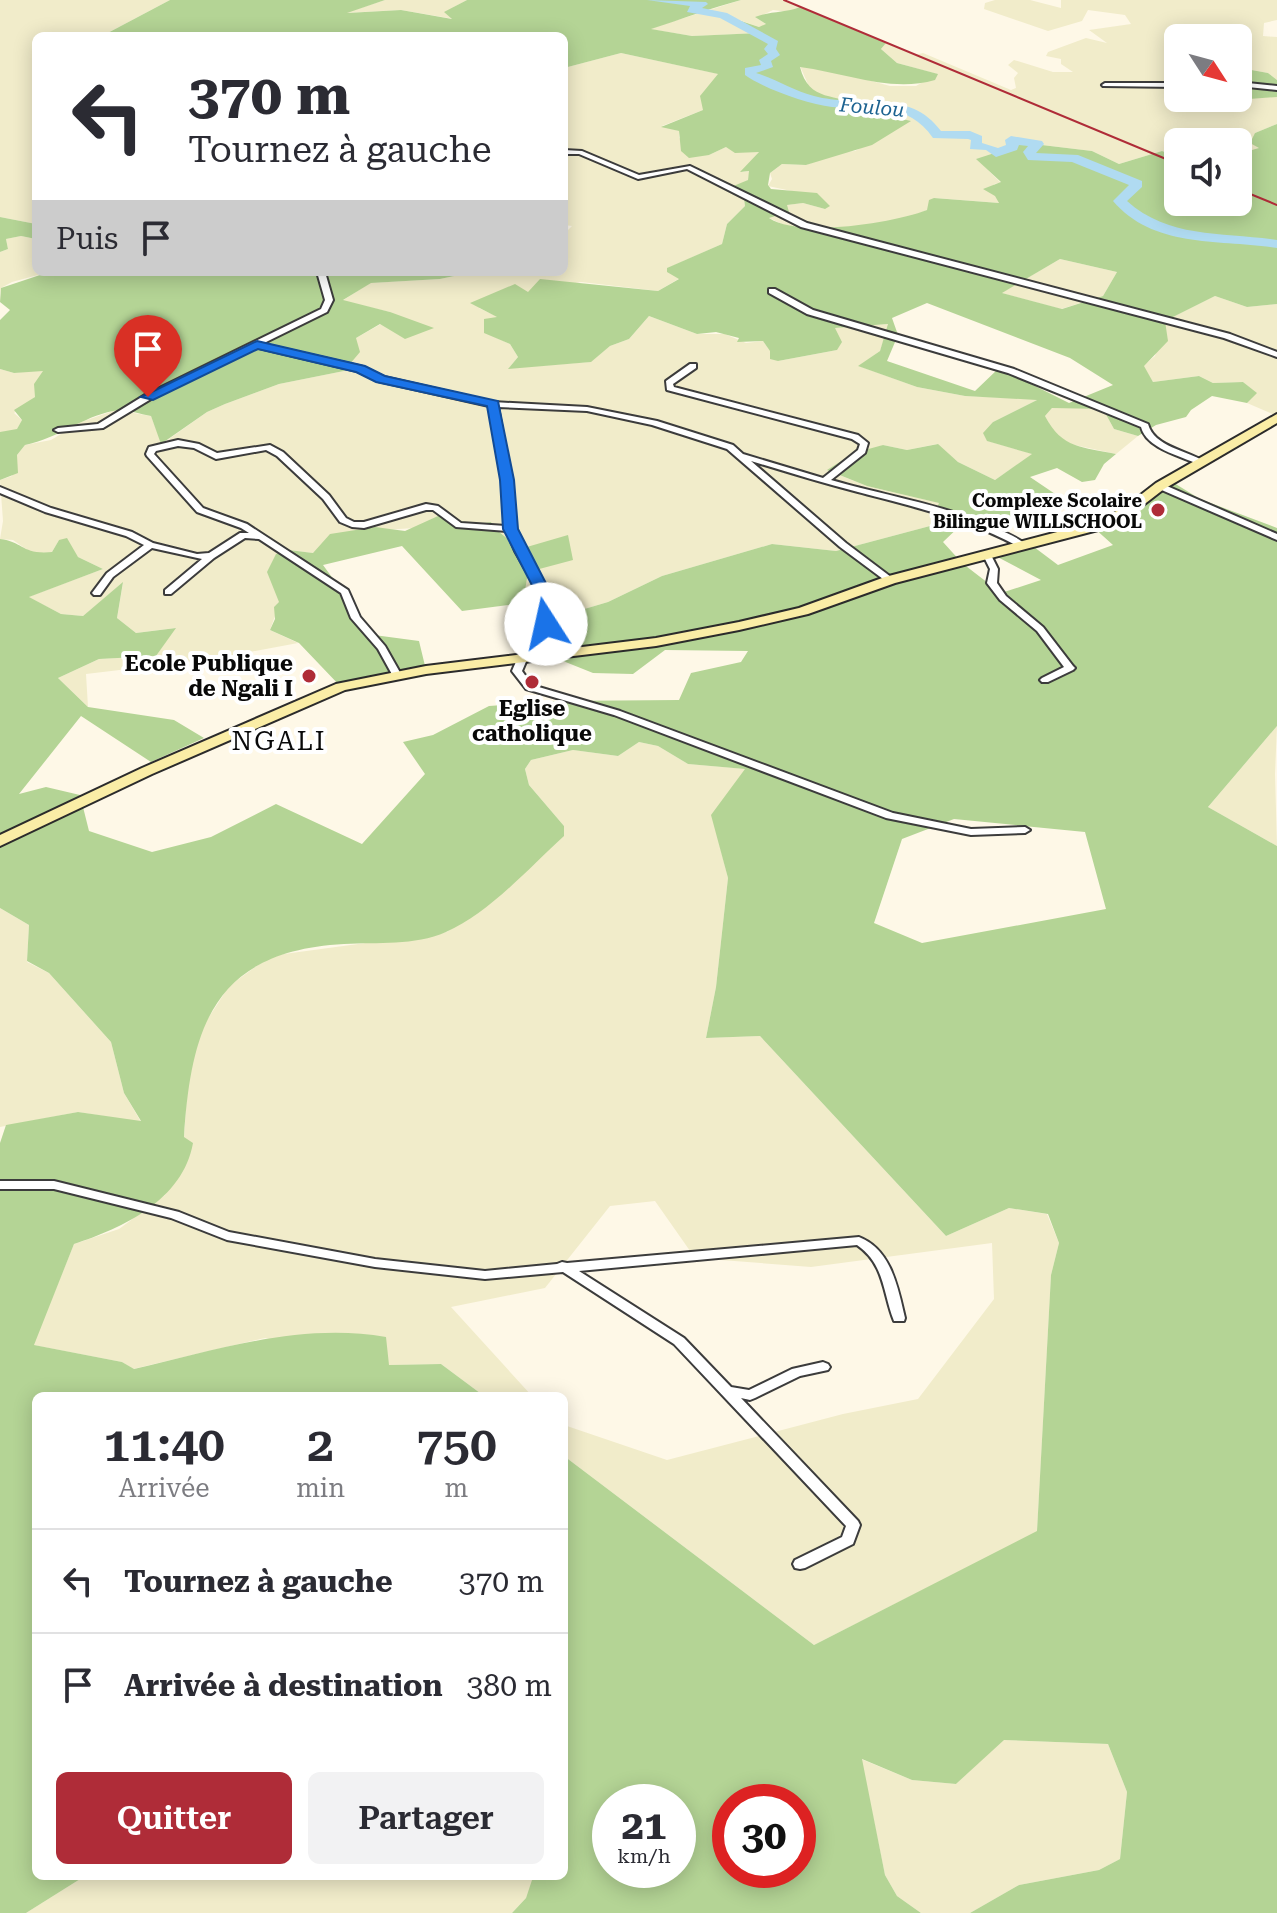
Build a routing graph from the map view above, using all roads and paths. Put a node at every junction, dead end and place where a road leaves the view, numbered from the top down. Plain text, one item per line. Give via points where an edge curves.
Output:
1 (1105, 85) dead end
2 (1164, 85) edge
3 (1252, 85) edge
4 (1277, 88) edge
5 (568, 152) edge
6 (322, 276) edge
7 (772, 291) dead end
8 (257, 345) junction
9 (1277, 355) edge
10 (693, 366) dead end
11 (493, 404) junction
12 (1277, 418) edge
13 (58, 430) dead end
14 (740, 454) junction
15 (1201, 462) junction
16 (824, 481) junction
17 (1160, 486) junction
18 (0, 490) edge
19 (511, 529) junction
20 (261, 537) junction
21 (1277, 537) edge
22 (150, 545) junction
23 (1024, 546) junction
24 (211, 556) junction
25 (988, 557) junction
26 (890, 580) junction
27 (168, 592) dead end
28 (97, 593) dead end
29 (554, 654) junction
30 (523, 657) junction
31 (397, 676) junction
32 (1045, 680) dead end
33 (1025, 830) dead end
34 (0, 841) edge
35 (0, 1185) edge
36 (561, 1266) junction
37 (899, 1318) dead end
38 (823, 1367) dead end
39 (731, 1392) junction
40 (800, 1564) dead end

1 - 2 street
3 - 4 street
5 - 9 street via 580,152 638,177 688,167 804,225 1227,336
6 - 8 street via 329,300 324,310
7 - 15 street via 810,312 1049,386 1145,426 1159,444
8 - 11 street
8 - 13 street via 100,426
10 - 16 street via 669,383 670,388 864,443 862,451
11 - 14 street via 587,409 654,423
11 - 19 street
12 - 15 street
14 - 16 street
14 - 26 street
15 - 17 street
16 - 23 street via 921,503 996,529
17 - 21 street
17 - 23 street via 1129,510 1093,527
18 - 22 street
19 - 20 street via 459,525 426,507 352,524 267,447 216,456 178,443 152,449 150,454 200,510
19 - 29 street via 544,593
20 - 24 street via 243,535
20 - 31 street via 345,592 356,618
22 - 24 street
22 - 28 street via 110,575
23 - 25 street
24 - 27 street
25 - 26 street
25 - 32 street via 994,569 992,583 1003,598 1040,629 1070,668
26 - 29 street via 803,611 739,626
29 - 30 street
30 - 31 street
30 - 33 street via 517,671 529,687 617,713 890,816 971,832
31 - 34 street via 341,687
35 - 36 street via 54,1185 175,1215 227,1236 375,1263 485,1275
36 - 37 street via 859,1241 873,1248 889,1276
36 - 39 street via 679,1341
38 - 39 street via 797,1372 750,1395
39 - 40 street via 853,1525 848,1540

